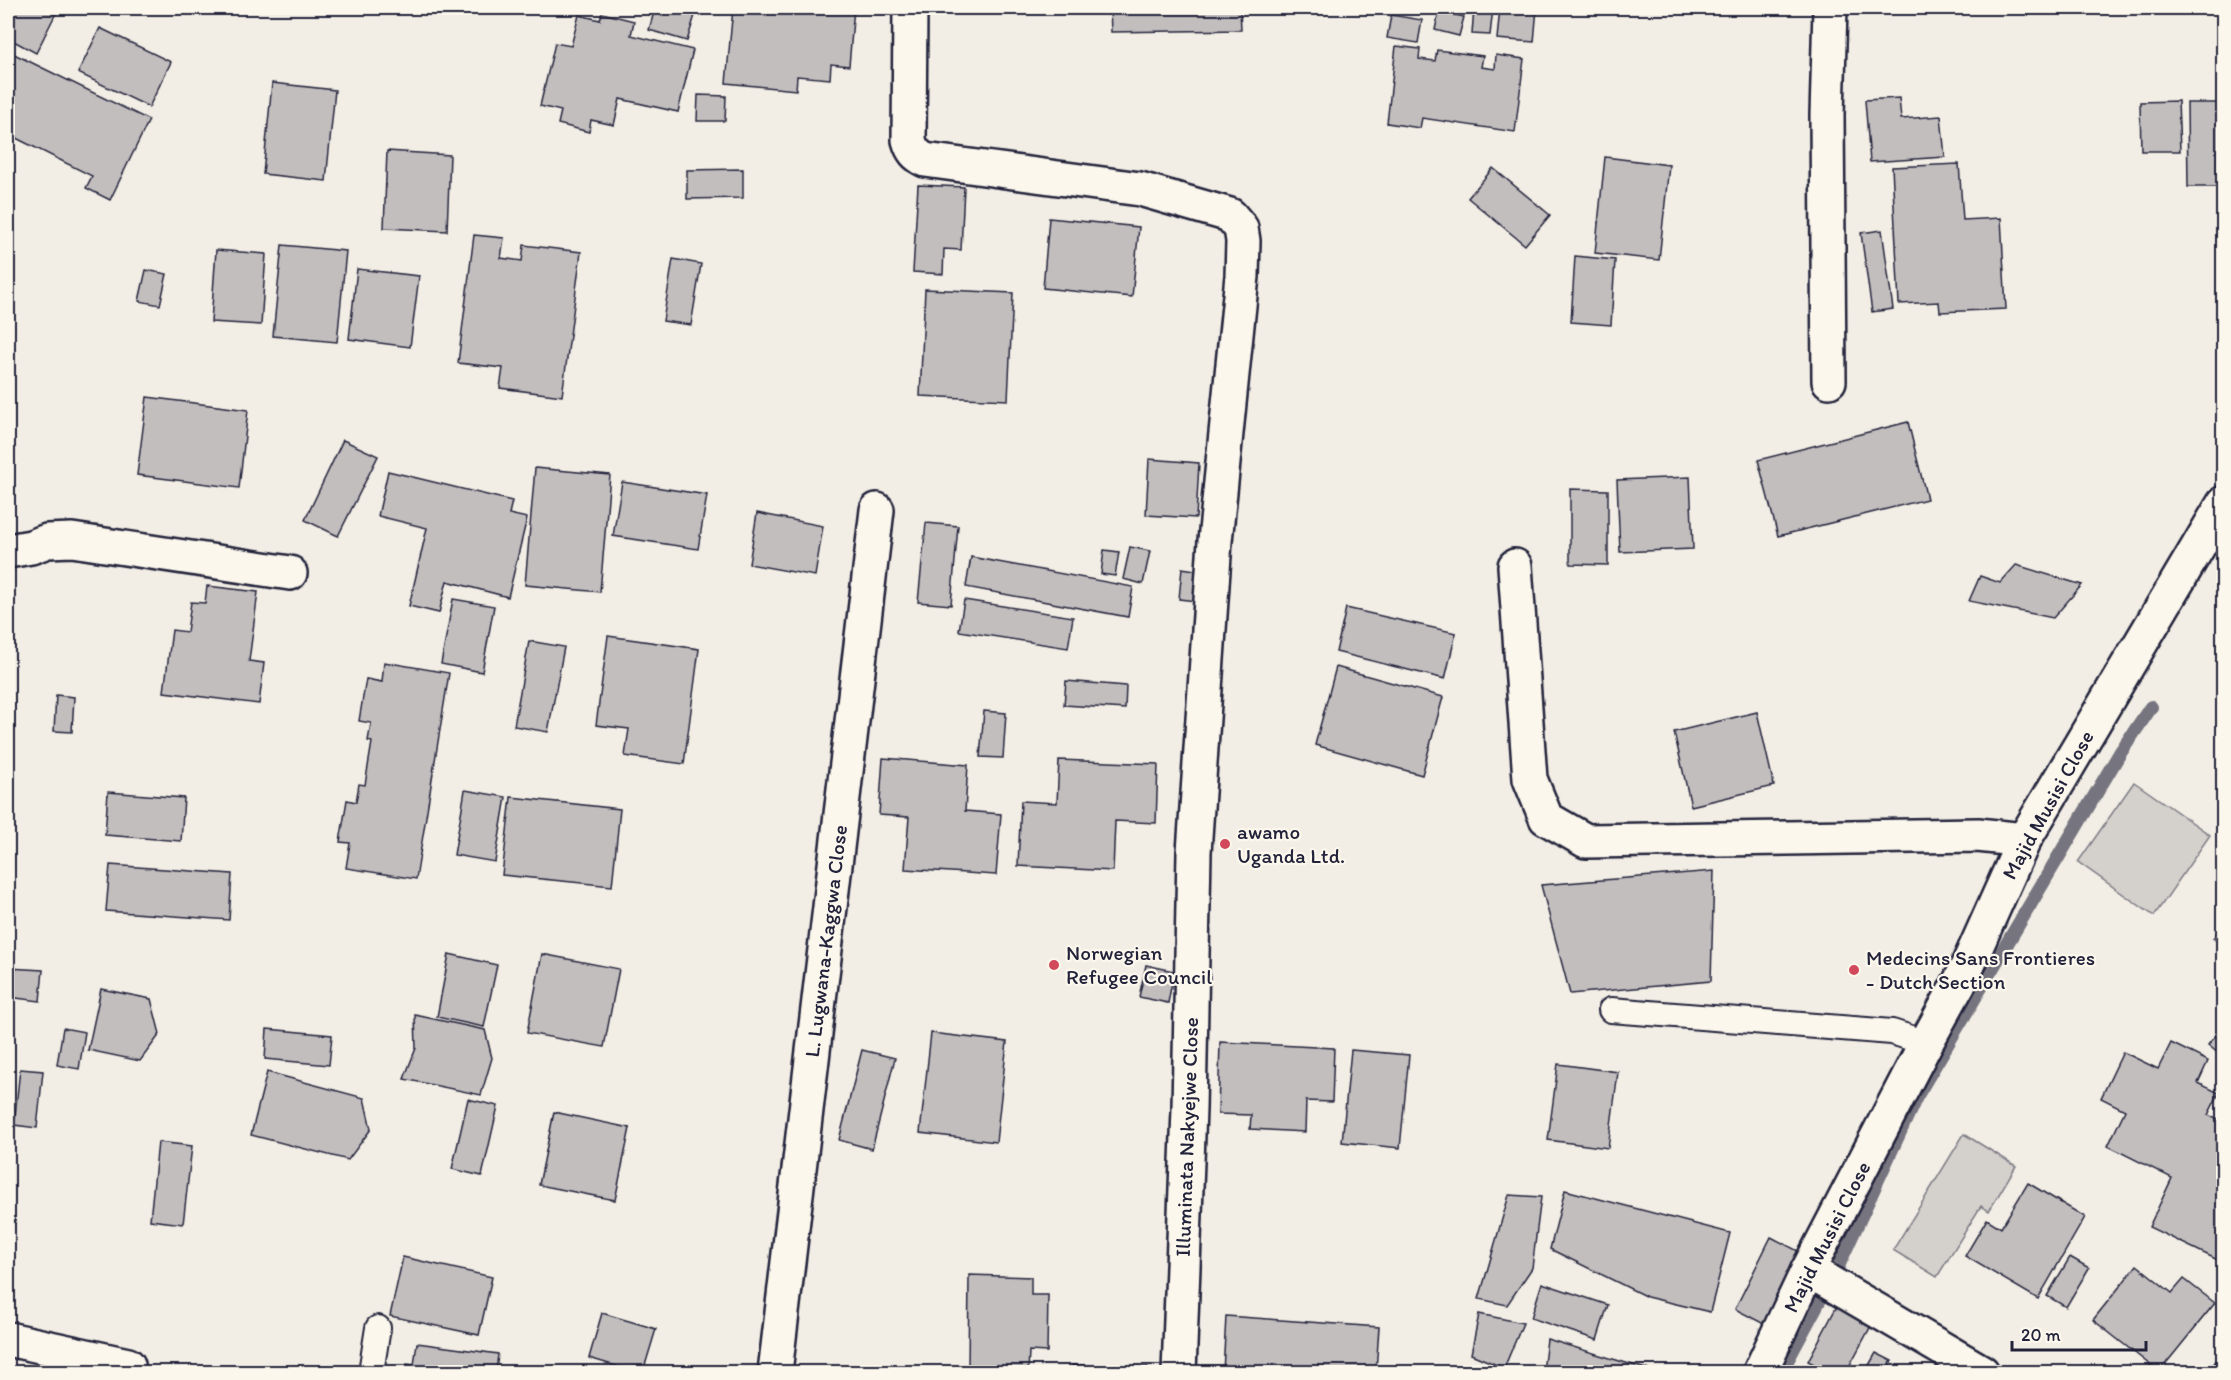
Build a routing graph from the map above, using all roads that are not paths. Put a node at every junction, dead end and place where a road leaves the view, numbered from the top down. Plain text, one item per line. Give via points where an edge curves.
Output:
1 (910, 8) edge
2 (1830, 8) edge
3 (1829, 381) dead end
4 (2223, 503) edge
5 (877, 510) dead end
6 (8, 551) edge
7 (1515, 566) dead end
8 (290, 573) dead end
9 (2024, 840) junction
10 (1611, 1011) dead end
11 (1926, 1043) junction
12 (1808, 1270) junction
13 (378, 1328) dead end
14 (8, 1339) edge
15 (128, 1365) dead end
16 (371, 1372) edge
17 (775, 1372) edge
18 (1179, 1372) edge
19 (1760, 1372) edge
20 (1982, 1372) edge

1 - 18 street, Illuminata Nakyejwe Close via 909,141 916,155 925,160 1140,189 1230,215 1240,228 1243,241 1215,541 1194,852
2 - 3 street
4 - 9 street, Majid Musisi Close
5 - 17 street, L. Lugwana-Kaggwa Close
6 - 8 street via 47,541 72,540
7 - 9 street via 1530,779 1546,818 1586,841 1978,835
9 - 11 street, Majid Musisi Close via 1964,974
10 - 11 lane via 1892,1032
11 - 12 street, Majid Musisi Close
12 - 19 street, Majid Musisi Close
12 - 20 street
13 - 16 lane
14 - 15 street

